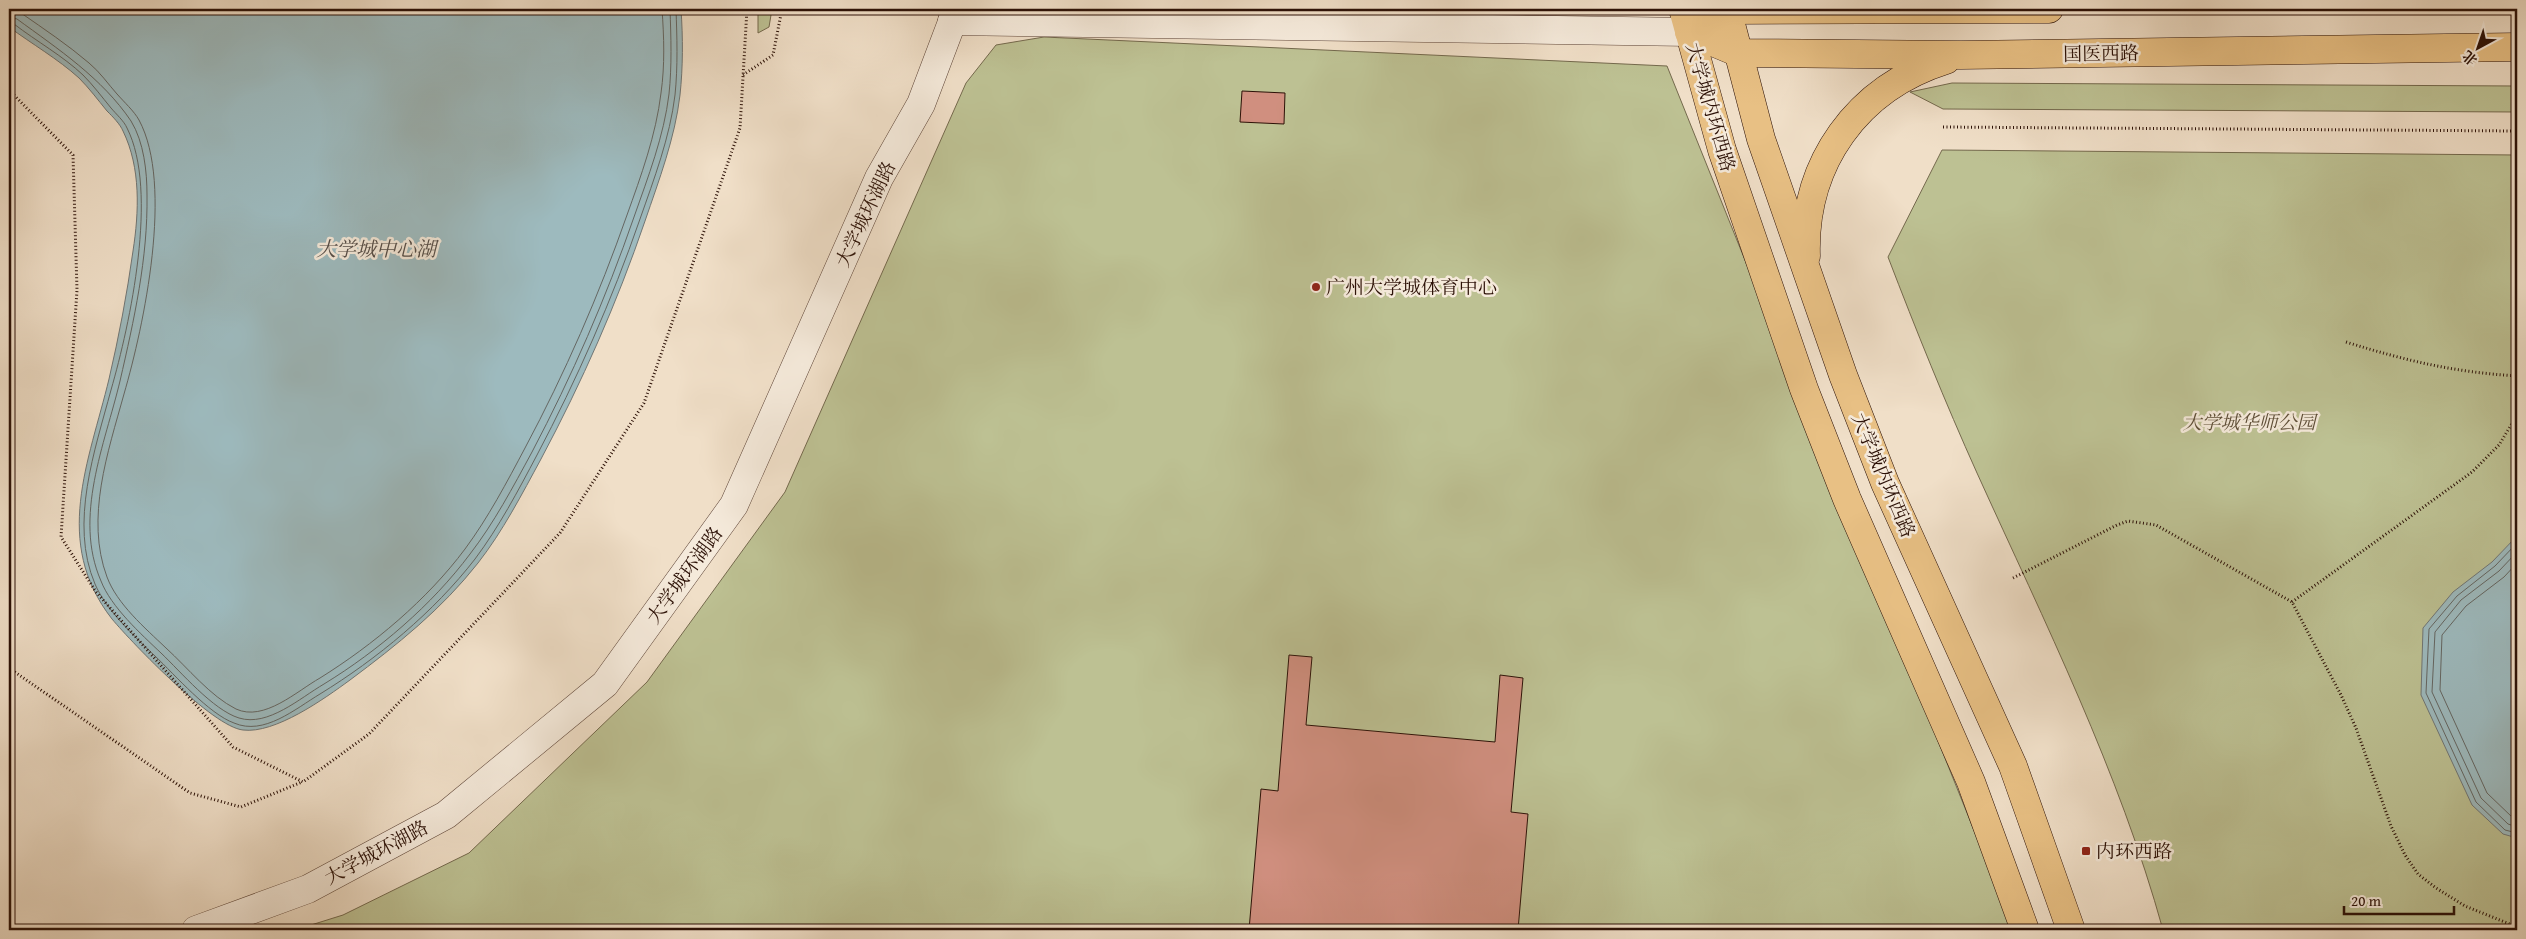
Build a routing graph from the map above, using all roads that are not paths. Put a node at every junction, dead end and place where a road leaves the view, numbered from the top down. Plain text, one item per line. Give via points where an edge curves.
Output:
1 (1727, 9) edge
2 (2049, 9) edge
3 (953, 13) edge
4 (1686, 20) edge
5 (2517, 47) edge
6 (1738, 53) junction
7 (1961, 55) junction
8 (1807, 272) junction
9 (196, 930) edge
10 (2025, 930) edge
11 (2071, 930) edge

1 - 2 main road
1 - 4 main road
1 - 6 main road, 大学城内环西路
3 - 4 street, 国医西路
3 - 9 street, 大学城环湖路 via 920,104 879,178 734,505 605,684 446,815 308,888
4 - 6 main road, 国医西路
4 - 10 main road, 大学城内环西路 via 1725,160 1804,389 1847,499 1972,782
5 - 7 main road, 国医西路
6 - 7 main road, 国医西路
6 - 8 main road, 大学城内环西路 via 1761,139
7 - 8 main road via 1892,84 1870,101 1842,132 1826,160 1810,207 1806,230
8 - 11 main road, 大学城内环西路 via 1885,483 2012,766

